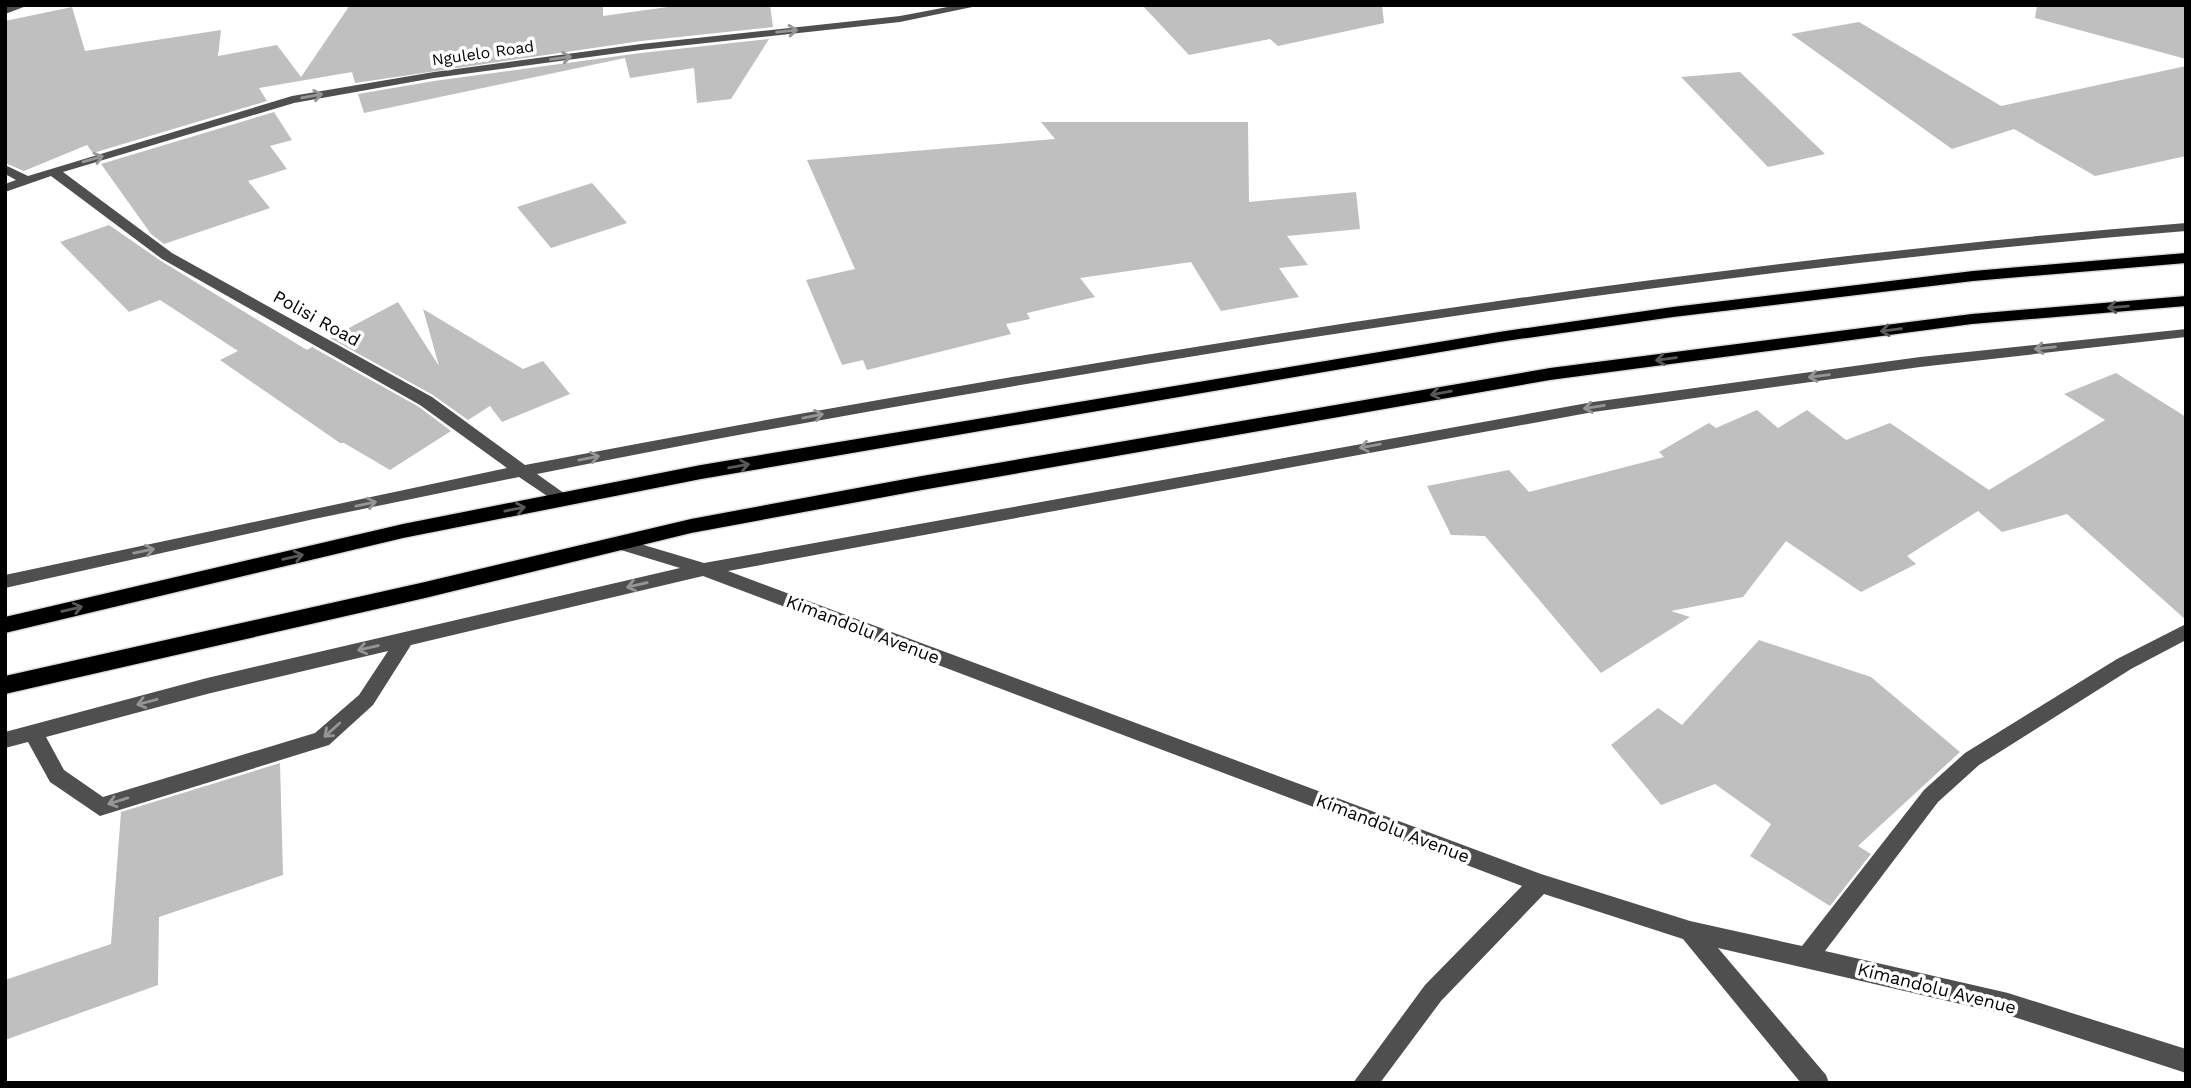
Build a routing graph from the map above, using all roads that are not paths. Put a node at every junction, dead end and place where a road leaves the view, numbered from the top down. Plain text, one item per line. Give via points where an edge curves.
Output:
1 (24, 5) edge
2 (977, 5) edge
3 (5, 11) edge
4 (5, 169) edge
5 (53, 171) junction
6 (26, 180) junction
7 (5, 188) edge
8 (2186, 227) edge
9 (2186, 258) edge
10 (2186, 301) edge
11 (2186, 333) edge
12 (523, 471) junction
13 (562, 500) junction
14 (617, 543) junction
15 (704, 569) junction
16 (5, 582) edge
17 (5, 625) edge
18 (2186, 631) edge
19 (405, 639) junction
20 (5, 685) edge
21 (33, 733) junction
22 (5, 740) edge
23 (1540, 883) junction
24 (1690, 931) junction
25 (1807, 957) junction
26 (2186, 1061) edge
27 (1365, 1083) edge
28 (1817, 1083) edge

1 - 3 street
5 -> 2 street, Ngulelo Road via 292,100 476,69 900,19
4 - 6 street
5 - 6 street, Ngulelo Road
5 - 12 street, Polisi Road via 166,256 426,401
6 - 7 street, Ngulelo Road
12 -> 8 street via 971,386 1534,298 1862,256
13 -> 9 highway via 701,472 1499,337 1973,276
10 -> 14 highway via 1972,319 1550,374 922,483
11 -> 15 street via 1920,362 1593,407
12 - 13 street, Polisi Road
16 -> 12 street
17 -> 13 highway via 403,531
14 - 15 street, Kimandolu Avenue
14 - 20 highway
15 -> 19 street
15 - 23 street, Kimandolu Avenue
18 - 25 street via 2124,664 1972,759 1931,796
19 -> 21 street
19 -> 21 street via 366,700 322,739 100,807 57,776
21 - 22 street
23 - 24 street, Kimandolu Avenue
23 - 27 street via 1433,993
24 - 25 street, Kimandolu Avenue
24 - 28 street
25 - 26 street, Kimandolu Avenue via 2008,1004

